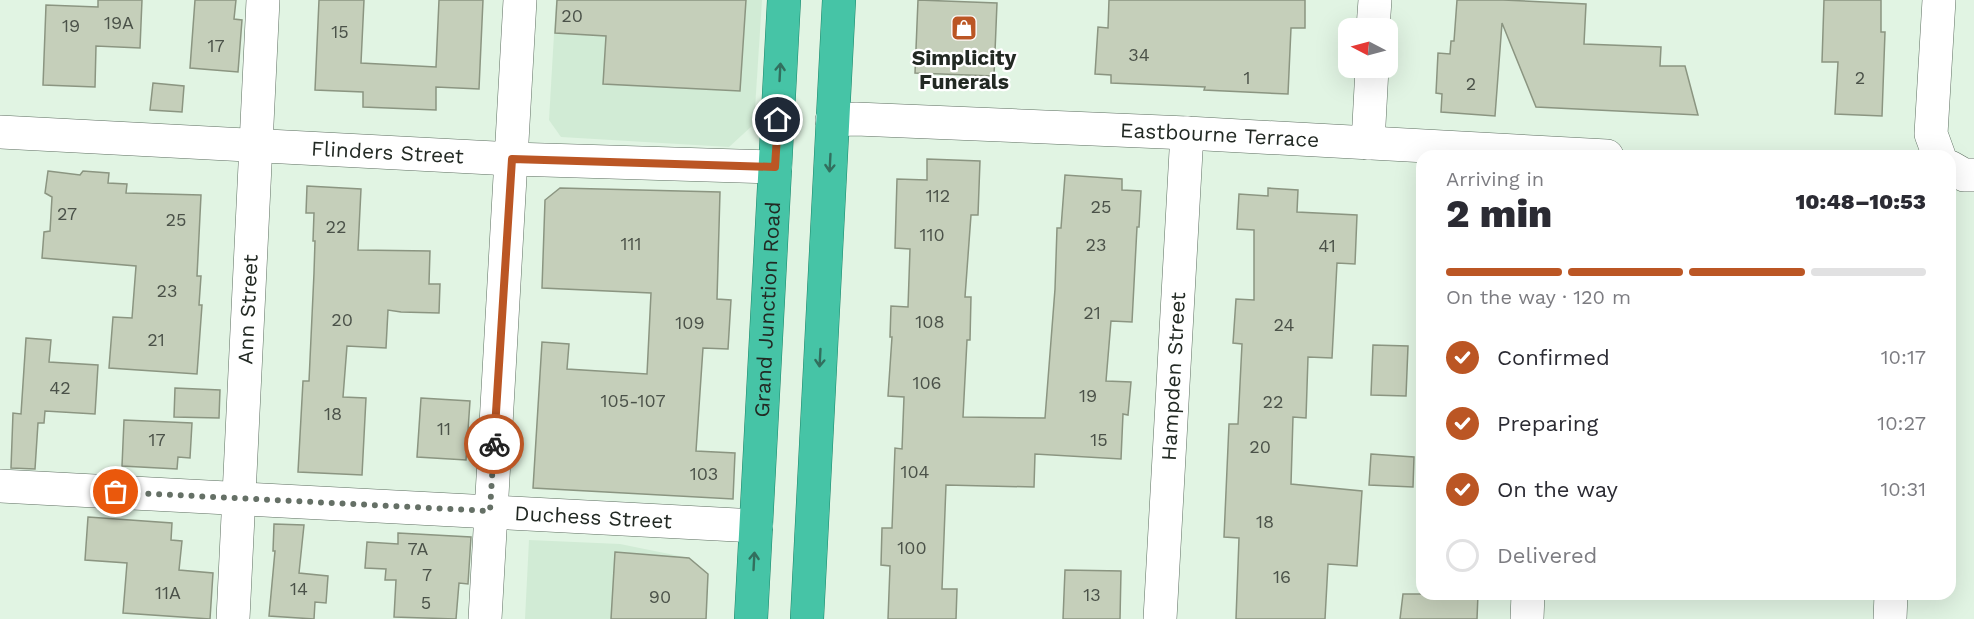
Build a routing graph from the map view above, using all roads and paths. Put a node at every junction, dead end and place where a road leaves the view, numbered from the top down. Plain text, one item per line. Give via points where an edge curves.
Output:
1 (263, 0) edge
2 (520, 0) edge
3 (784, 0) edge
4 (839, 0) edge
5 (1375, 0) edge
6 (1939, 0) edge
7 (1374, 18) edge
8 (1371, 78) edge
9 (832, 120) junction
10 (0, 132) edge
11 (1187, 133) junction
12 (1368, 143) junction
13 (255, 145) junction
14 (1473, 150) edge
15 (1937, 150) edge
16 (512, 159) junction
17 (775, 167) junction
18 (1956, 170) edge
19 (1974, 175) edge
20 (0, 486) edge
21 (240, 498) junction
22 (490, 511) junction
23 (756, 526) junction
24 (1528, 600) edge
25 (1891, 600) edge
26 (233, 619) edge
27 (485, 619) edge
28 (751, 619) edge
29 (807, 619) edge
30 (1160, 619) edge
31 (1527, 619) edge
32 (1890, 619) edge

1 - 13 street, Ann Street
2 - 16 street
17 -> 3 highway, Grand Junction Road
4 - 9 highway
5 - 7 street
6 - 15 street via 1932,134
8 - 12 street
9 - 11 street, Eastbourne Terrace
9 -> 29 highway
10 - 13 street, Flinders Street
11 - 12 street, Eastbourne Terrace
11 - 30 street, Hampden Street
12 - 14 street, Eastbourne Terrace
13 - 16 street, Flinders Street
13 - 21 street, Ann Street
16 - 17 street, Flinders Street
16 - 22 street
17 - 23 highway, Grand Junction Road
18 - 19 street
20 - 21 street, Duchess Street
21 - 22 street, Duchess Street
21 - 26 street, Ann Street
22 - 23 street, Duchess Street
22 - 27 street
28 -> 23 highway, Grand Junction Road
24 - 31 street
25 - 32 street

